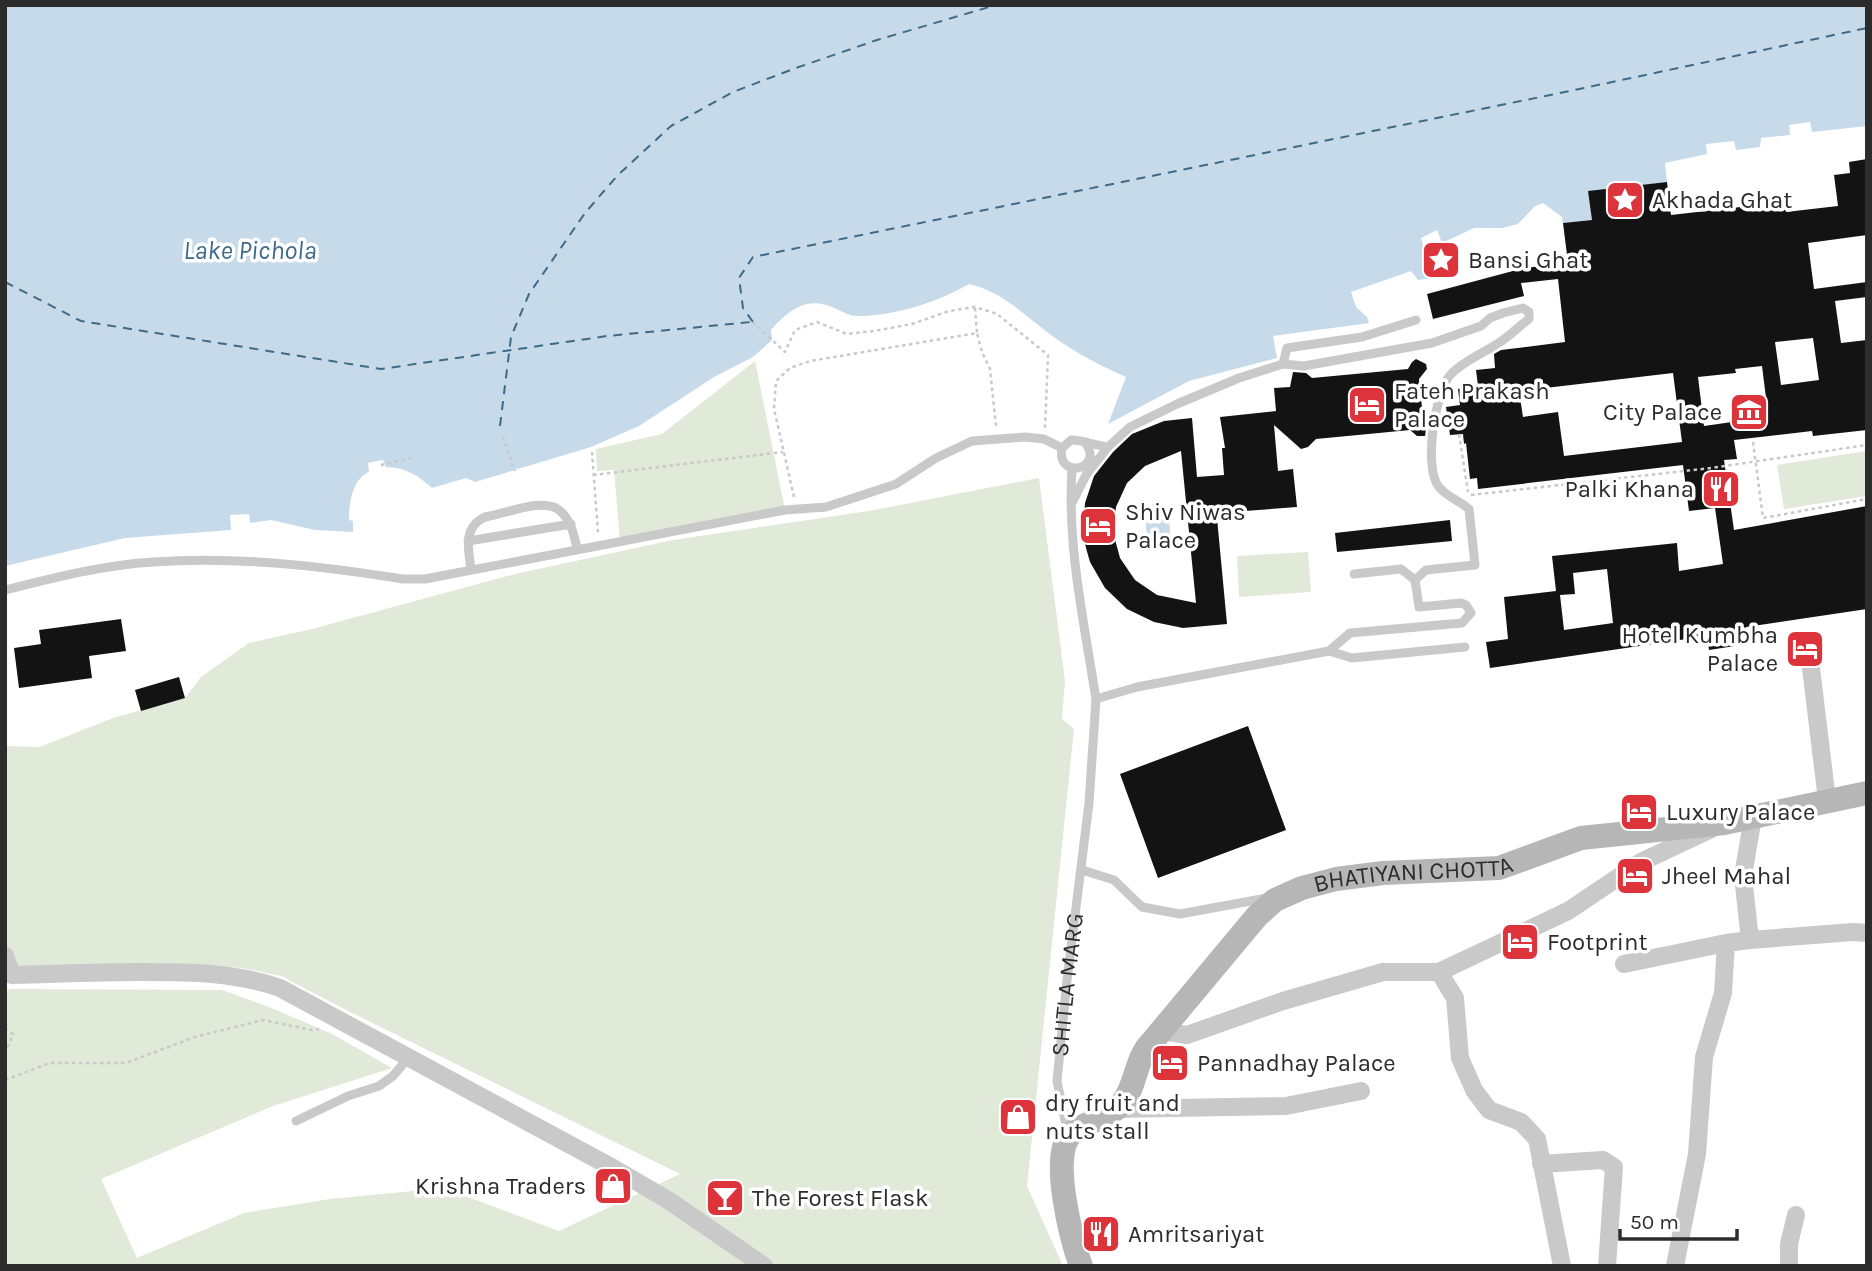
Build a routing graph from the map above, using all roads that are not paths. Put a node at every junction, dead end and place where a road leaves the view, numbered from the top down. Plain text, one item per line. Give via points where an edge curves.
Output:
1 (1416, 320) dead end
2 (1283, 364) junction
3 (1086, 444) junction
4 (1108, 447) junction
5 (1062, 448) junction
6 (1072, 468) junction
7 (1071, 505) junction
8 (571, 524) junction
9 (468, 541) junction
10 (577, 549) junction
11 (471, 569) junction
12 (1354, 573) dead end
13 (1415, 580) junction
14 (5, 590) edge
15 (1465, 647) dead end
16 (1329, 651) junction
17 (1810, 660) dead end
18 (1096, 699) junction
19 (1867, 793) edge
20 (1827, 800) junction
21 (1753, 817) junction
22 (1724, 823) junction
23 (1082, 870) junction
24 (1275, 900) junction
25 (1867, 933) edge
26 (1749, 940) junction
27 (1727, 943) junction
28 (5, 956) edge
29 (1624, 964) dead end
30 (1439, 972) junction
31 (8, 977) edge
32 (1163, 1031) junction
33 (409, 1057) junction
34 (1361, 1091) dead end
35 (1116, 1109) junction
36 (296, 1121) dead end
37 (1068, 1136) junction
38 (1541, 1164) junction
39 (1796, 1215) dead end
40 (764, 1266) edge
41 (1082, 1266) edge
42 (1562, 1266) edge
43 (1607, 1266) edge
44 (1675, 1266) edge
45 (1788, 1266) edge

1 - 2 lane via 1348,340 1287,348
2 - 4 lane via 1177,404 1130,427
2 - 13 lane via 1304,366 1432,343 1503,313 1523,308 1529,312 1529,319 1499,344 1449,376 1435,425 1431,463 1438,487 1469,509 1475,565 1426,570
3 - 4 lane
3 - 5 lane via 1075,439
3 - 6 lane via 1089,461
4 - 7 lane via 1086,474
5 - 6 lane via 1062,458
5 - 10 lane via 1044,439 972,440 896,484 856,499
6 - 7 lane, SHITLA MARG
7 - 18 lane, SHITLA MARG via 1074,573
8 - 9 lane
8 - 9 lane via 559,508 542,505 485,516 472,526
8 - 10 lane
9 - 11 lane
10 - 11 lane
11 - 14 lane via 415,580 250,561 176,560 126,564
12 - 13 lane via 1401,569
13 - 16 lane via 1419,607 1461,603 1471,612 1467,619 1455,624 1350,633
15 - 16 lane via 1353,658
16 - 18 lane
17 - 20 street
18 - 23 lane, SHITLA MARG
19 - 20 main road, BHATIYANI CHOTTA
20 - 21 main road, BHATIYANI CHOTTA
21 - 22 main road, BHATIYANI CHOTTA
21 - 26 street via 1743,876
22 - 24 main road, BHATIYANI CHOTTA via 1581,838 1499,868 1336,879
22 - 30 street via 1641,862 1568,911
23 - 24 lane via 1114,880 1142,907 1180,914
23 - 37 lane, SHITLA MARG via 1057,1081
24 - 32 main road, BHATIYANI CHOTTA
25 - 26 street
26 - 27 street
27 - 29 street
27 - 44 street via 1723,993 1704,1057 1697,1154
28 - 31 street
30 - 32 street via 1383,972 1187,1035
30 - 38 street via 1455,998 1460,1058 1474,1090 1489,1110 1521,1122 1537,1139
31 - 33 street via 150,972 255,979
32 - 35 main road, BHATIYANI CHOTTA via 1140,1058 1130,1090
33 - 36 lane via 379,1086
33 - 40 street via 668,1200
34 - 35 street via 1286,1105
35 - 37 main road
37 - 41 main road, SHITLA MARG via 1064,1188
38 - 42 street
38 - 43 street via 1604,1160 1614,1167
39 - 45 street

